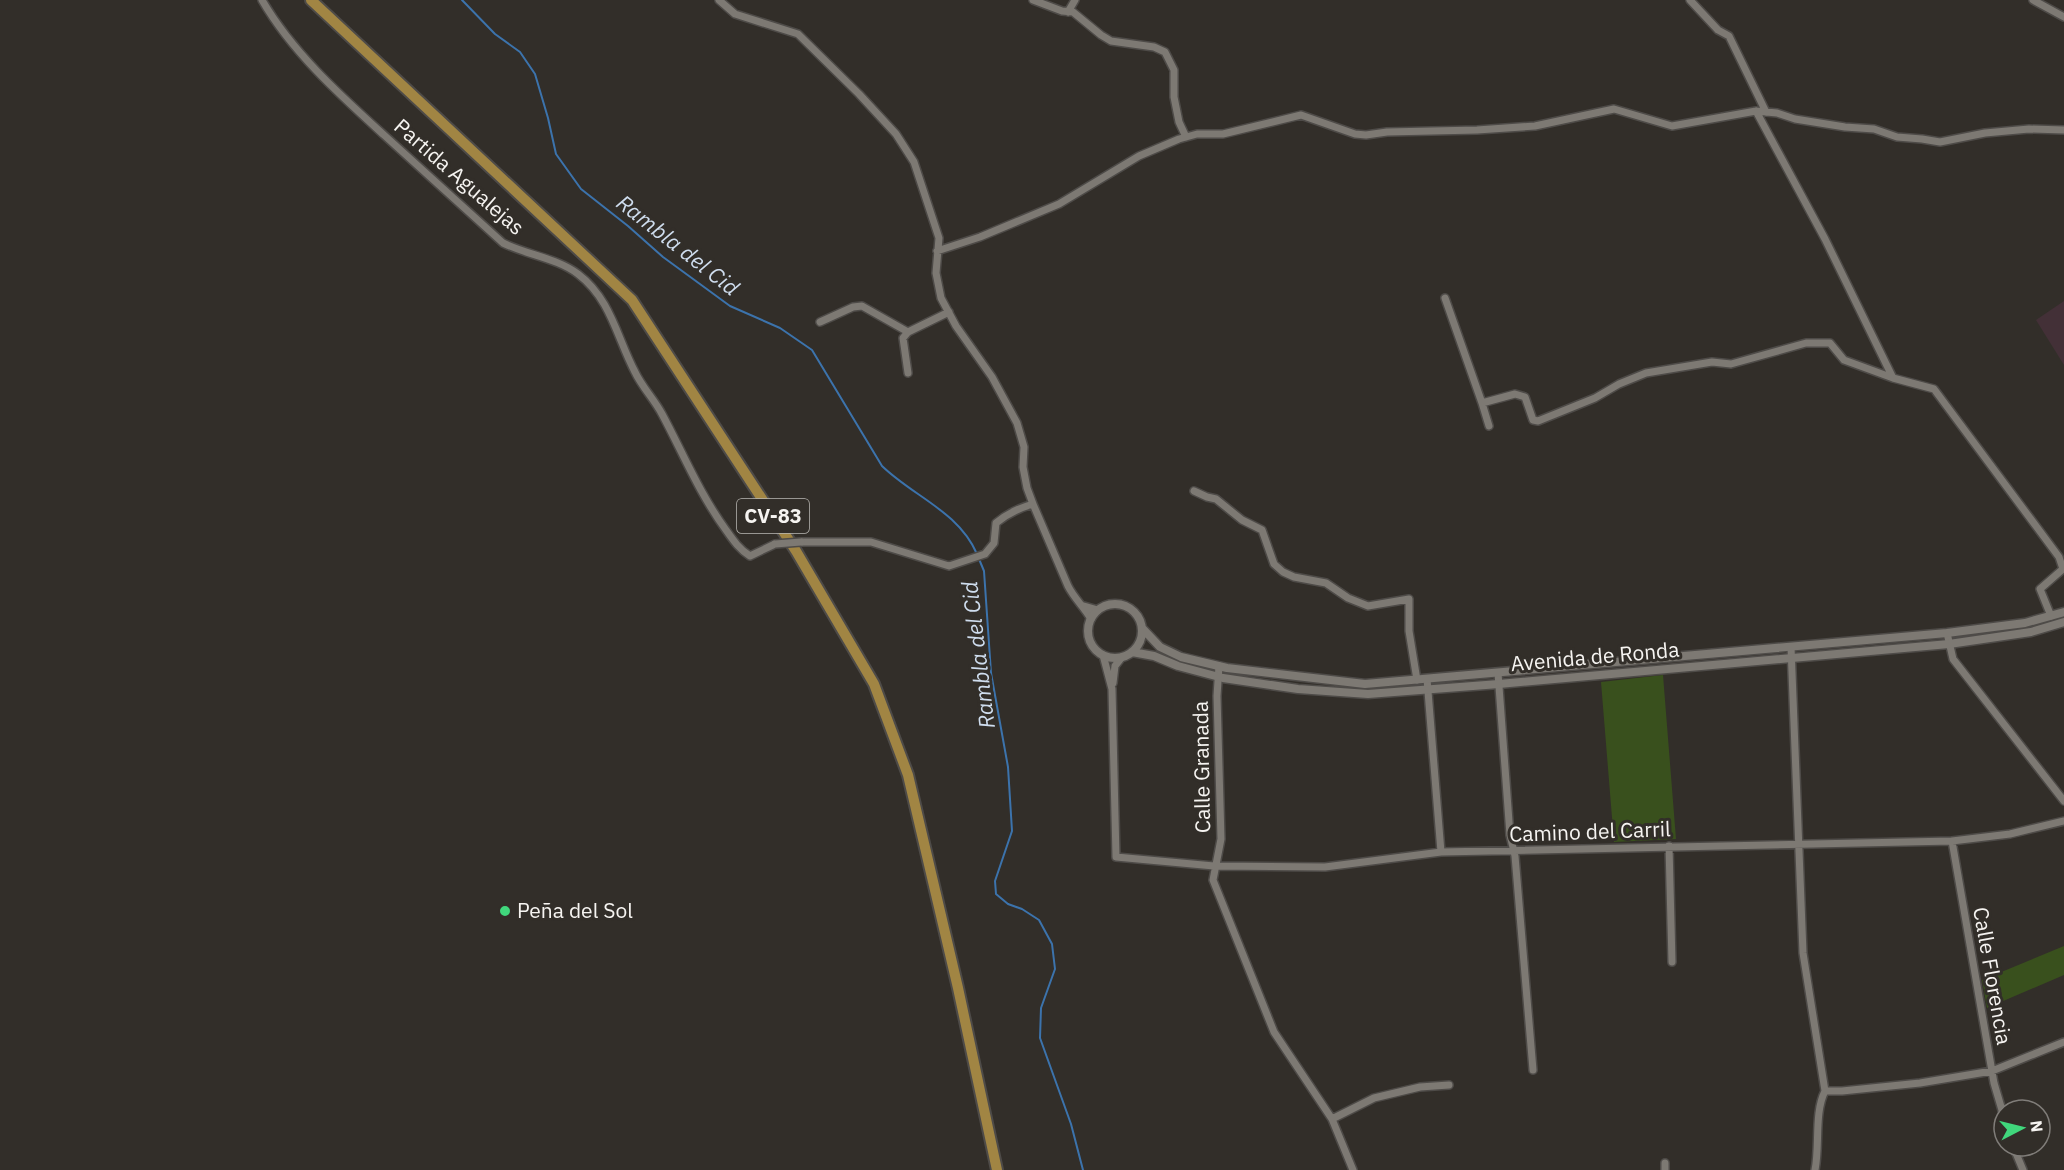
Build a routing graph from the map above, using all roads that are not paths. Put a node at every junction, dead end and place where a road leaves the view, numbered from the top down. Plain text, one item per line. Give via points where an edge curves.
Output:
1 (262, 0) edge
2 (311, 0) edge
3 (719, 0) edge
4 (1033, 0) edge
5 (1075, 0) edge
6 (1690, 0) edge
7 (2033, 0) edge
8 (1068, 12) junction
9 (2064, 16) edge
10 (1756, 111) junction
11 (1766, 112) junction
12 (2064, 130) edge
13 (1186, 137) junction
14 (938, 251) junction
15 (1445, 298) dead end
16 (949, 312) junction
17 (820, 322) dead end
18 (908, 332) junction
19 (908, 373) dead end
20 (1893, 378) junction
21 (1482, 403) junction
22 (1489, 426) dead end
23 (1194, 491) dead end
24 (1034, 504) junction
25 (1083, 606) junction
26 (1098, 610) junction
27 (2064, 612) edge
28 (2051, 616) junction
29 (1091, 619) junction
30 (2064, 622) edge
31 (1142, 628) junction
32 (1947, 633) junction
33 (1949, 644) junction
34 (1791, 647) junction
35 (1132, 651) junction
36 (1103, 655) junction
37 (1122, 657) junction
38 (1791, 658) junction
39 (1219, 666) junction
40 (1498, 673) junction
41 (1218, 677) junction
42 (1427, 679) junction
43 (1416, 680) junction
44 (1499, 684) junction
45 (1112, 689) junction
46 (1428, 689) junction
47 (2064, 801) edge
48 (2064, 821) edge
49 (1952, 841) junction
50 (1798, 843) junction
51 (1669, 846) junction
52 (1513, 850) junction
53 (1441, 852) junction
54 (1214, 866) junction
55 (1672, 962) dead end
56 (2064, 1042) edge
57 (1533, 1070) dead end
58 (1992, 1071) junction
59 (1449, 1085) dead end
60 (1825, 1091) junction
61 (1999, 1098) edge
62 (1332, 1119) junction
63 (997, 1170) edge
64 (1353, 1170) edge
65 (1815, 1170) edge

1 - 24 street, Partida Agualejas, bridge via 309,62 352,106 503,243 563,264 588,284 606,305 634,371 660,410 694,480 740,550 750,556 776,544 871,542 949,566 985,554 994,543 996,523 1006,514
2 - 63 main road, CV-83 via 632,300 796,551 874,684 908,776
3 - 14 street via 735,14 798,34 896,134 914,162 939,238
4 - 8 street
5 - 8 street
6 - 11 street via 1718,30 1729,36
7 - 9 street
8 - 13 street via 1111,41 1165,52 1174,70 1174,97
10 - 11 street
10 - 13 street via 1672,126 1614,108 1535,126 1366,135 1301,115 1223,134
10 - 20 street
11 - 12 street via 1940,142 1985,133
13 - 14 street via 1139,156 1059,204
14 - 16 street via 936,273 941,298
15 - 21 street
16 - 18 street
16 - 24 street via 1017,423 1024,447 1027,488
17 - 18 street via 862,306
18 - 19 street via 903,338
20 - 21 street via 1844,360 1830,343 1806,343 1731,364 1712,362 1646,373 1538,421 1533,420 1521,395
20 - 28 street via 1934,388 2059,557 2063,569 2040,590
21 - 22 street
23 - 43 street via 1216,499 1262,530 1274,564 1294,578 1326,583 1368,606 1409,599
24 - 25 street via 1068,586
25 - 26 street
25 - 29 street
26 - 29 street
26 - 31 street via 1108,604 1130,608
27 - 28 street, Avenida de Ronda
28 - 32 street, Avenida de Ronda via 2025,624
29 - 36 street via 1088,635
30 - 33 street, Avenida de Ronda via 2031,632
31 - 35 street via 1140,641
31 - 39 street, Avenida de Ronda via 1160,647 1181,657
32 - 33 street
32 - 34 street, Avenida de Ronda
33 - 38 street, Avenida de Ronda
33 - 47 street via 1953,660
34 - 38 street
34 - 40 street, Avenida de Ronda
35 - 37 street
35 - 41 street, Avenida de Ronda
36 - 37 street
36 - 45 street
37 - 45 street via 1115,666
38 - 44 street, Avenida de Ronda
38 - 50 street
39 - 41 street, Calle Granada
39 - 43 street, Avenida de Ronda via 1365,684
40 - 42 street, Avenida de Ronda
40 - 44 street
41 - 46 street, Avenida de Ronda via 1368,694
41 - 54 street, Calle Granada via 1221,839
42 - 43 street, Avenida de Ronda
42 - 46 street
44 - 46 street, Avenida de Ronda
44 - 52 street
45 - 54 street, Camino del Carril via 1116,857
46 - 53 street
48 - 49 street, Camino del Carril via 2010,834
49 - 50 street, Camino del Carril
49 - 58 street, Calle Florencia
50 - 51 street, Camino del Carril
50 - 60 street via 1803,953
51 - 52 street, Camino del Carril
51 - 55 street
52 - 53 street, Camino del Carril
52 - 57 street
53 - 54 street, Camino del Carril via 1325,867
54 - 62 street via 1213,880 1274,1032
56 - 58 street
58 - 60 street via 1920,1083
58 - 61 street, Calle Florencia
59 - 62 street via 1374,1098
60 - 65 street via 1820,1101
62 - 64 street

